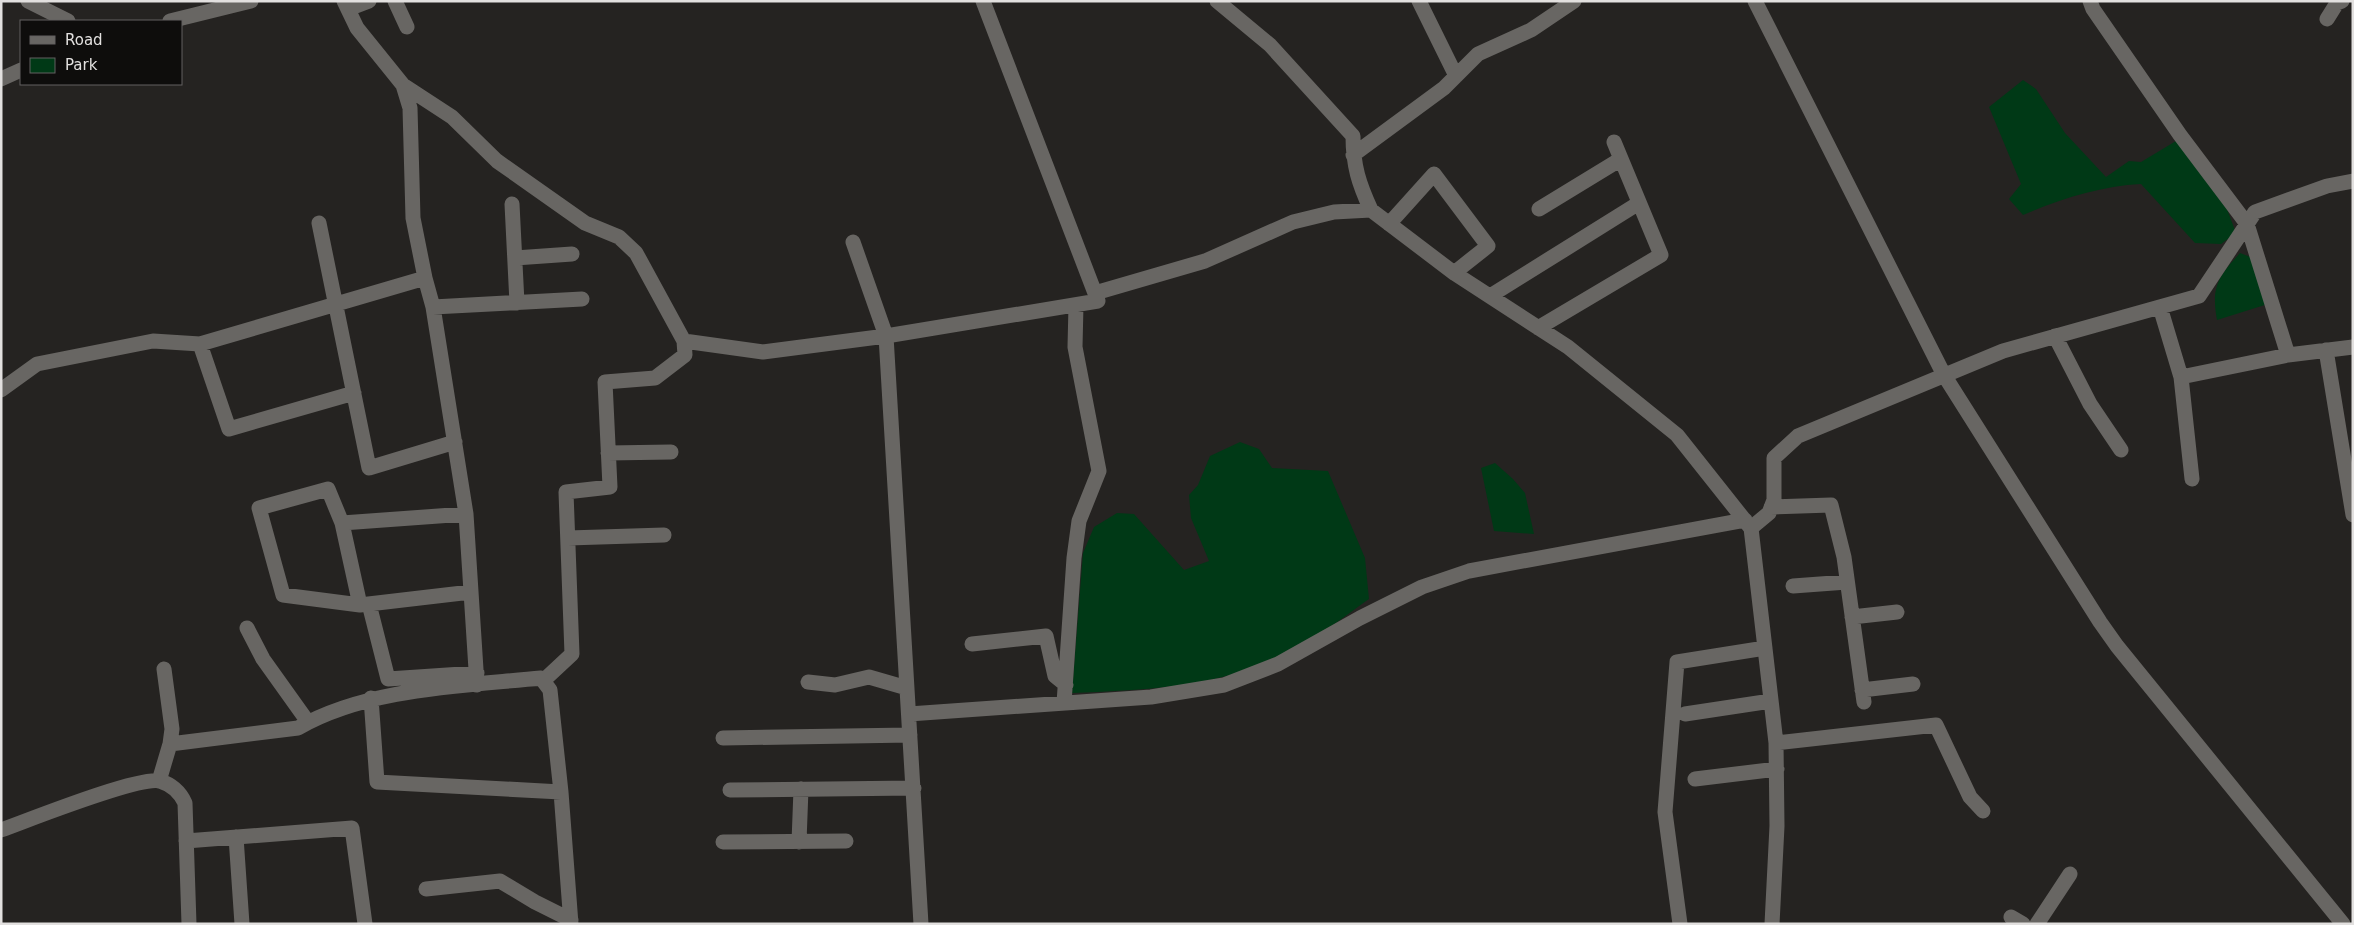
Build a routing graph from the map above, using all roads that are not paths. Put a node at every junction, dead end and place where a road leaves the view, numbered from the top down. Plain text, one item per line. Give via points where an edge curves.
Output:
1 (28, 1) edge
2 (251, 1) edge
3 (369, 1) edge
4 (395, 1) edge
5 (984, 1) edge
6 (1217, 1) edge
7 (1419, 1) edge
8 (1574, 1) edge
9 (1755, 1) edge
10 (2090, 1) edge
11 (2342, 1) edge
12 (346, 5) edge
13 (52, 18) edge
14 (2328, 19) dead end
15 (174, 20) edge
16 (407, 27) dead end
17 (20, 70) edge
18 (1456, 76) junction
19 (1, 79) edge
20 (403, 85) junction
21 (1614, 142) dead end
22 (1353, 155) junction
23 (1621, 160) junction
24 (2353, 181) edge
25 (1639, 203) junction
26 (512, 204) dead end
27 (1539, 209) dead end
28 (1371, 210) junction
29 (319, 222) dead end
30 (1389, 224) junction
31 (2247, 224) junction
32 (853, 242) dead end
33 (572, 254) dead end
34 (515, 258) junction
35 (1454, 273) junction
36 (425, 278) junction
37 (1095, 293) junction
38 (1490, 296) junction
39 (582, 299) dead end
40 (517, 303) junction
41 (336, 304) junction
42 (1076, 305) junction
43 (433, 307) junction
44 (2160, 307) junction
45 (1538, 328) junction
46 (886, 336) junction
47 (2055, 336) junction
48 (684, 340) junction
49 (200, 344) junction
50 (2353, 347) edge
51 (2326, 350) junction
52 (2288, 355) junction
53 (1944, 376) junction
54 (2181, 377) junction
55 (1, 390) edge
56 (354, 393) junction
57 (454, 442) junction
58 (2121, 450) dead end
59 (671, 452) dead end
60 (608, 453) junction
61 (2192, 479) dead end
62 (1772, 507) junction
63 (466, 514) junction
64 (2353, 515) edge
65 (342, 523) junction
66 (1748, 524) junction
67 (664, 535) dead end
68 (568, 538) junction
69 (1847, 582) junction
70 (1793, 586) dead end
71 (471, 592) junction
72 (364, 605) junction
73 (1897, 612) dead end
74 (1852, 617) junction
75 (247, 628) dead end
76 (972, 644) dead end
77 (1765, 648) junction
78 (164, 669) dead end
79 (477, 679) junction
80 (543, 680) junction
81 (808, 682) dead end
82 (1913, 684) dead end
83 (1066, 685) junction
84 (907, 688) junction
85 (371, 698) junction
86 (1771, 701) junction
87 (1064, 703) junction
88 (909, 714) junction
89 (1685, 714) dead end
90 (308, 722) junction
91 (910, 735) junction
92 (723, 738) dead end
93 (1776, 743) junction
94 (170, 744) junction
95 (1776, 769) junction
96 (1695, 780) dead end
97 (159, 781) junction
98 (914, 788) junction
99 (801, 789) junction
100 (730, 790) dead end
101 (561, 792) junction
102 (1983, 811) dead end
103 (1, 830) edge
104 (236, 837) junction
105 (186, 841) junction
106 (846, 841) dead end
107 (722, 842) dead end
108 (800, 842) junction
109 (2070, 874) dead end
110 (426, 889) dead end
111 (571, 922) edge
112 (189, 924) edge
113 (242, 924) edge
114 (364, 924) edge
115 (921, 924) edge
116 (1680, 924) edge
117 (1772, 924) edge
118 (2037, 924) edge
119 (2343, 924) edge

1 - 13 street
2 - 15 street
3 - 12 street
4 - 16 street
5 - 37 street
6 - 22 street via 1270,45 1353,136
7 - 18 street
8 - 18 street via 1531,30 1478,54
9 - 53 street
10 - 31 street via 2092,9 2180,136
11 - 14 street via 2337,3
12 - 20 street via 357,28
17 - 19 street
18 - 22 street
20 - 36 street via 410,108 413,218
20 - 48 street via 452,117 497,161 585,223 619,237 636,254
21 - 23 street
22 - 28 street via 1358,182
23 - 25 street
23 - 27 street
24 - 31 street via 2327,186 2256,212
25 - 38 street
25 - 45 street via 1661,255
26 - 34 street
28 - 30 street
28 - 37 street via 1334,212 1293,222 1205,261
29 - 41 street
30 - 35 street
30 - 35 street via 1434,174 1488,246
31 - 44 street via 2199,296
31 - 52 street
32 - 46 street
33 - 34 street
34 - 40 street
35 - 38 street
36 - 41 street
36 - 43 street
37 - 42 street via 1098,301
38 - 45 street
39 - 40 street
40 - 43 street
41 - 49 street
41 - 56 street
42 - 46 street
42 - 83 street via 1076,347 1099,471 1079,521
43 - 57 street
44 - 47 street
44 - 54 street
45 - 66 street via 1568,347 1677,435
46 - 48 street via 763,352
46 - 84 street
47 - 53 street via 2003,351
47 - 58 street via 2090,404
48 - 60 street via 685,355 655,378 605,382
49 - 55 street via 153,341 37,364
49 - 56 street via 229,429
50 - 51 street
51 - 52 street
51 - 64 street
52 - 54 street
53 - 62 street via 1798,436 1774,458
53 - 119 street via 2117,646
54 - 61 street
56 - 57 street via 370,468
57 - 63 street
59 - 60 street
60 - 68 street via 610,487 566,492
62 - 66 street via 1769,513
62 - 69 street via 1830,505
63 - 65 street
63 - 71 street
65 - 72 street
65 - 72 street via 328,489 259,508 283,594
66 - 77 street
66 - 87 street via 1469,571 1422,587 1278,664 1224,685 1151,697
67 - 68 street
68 - 80 street via 572,654
69 - 70 street
69 - 74 street
71 - 72 street
71 - 79 street
72 - 79 street via 388,679
73 - 74 street
74 - 82 street via 1863,696
75 - 90 street via 263,659
76 - 83 street via 1046,636 1055,676
77 - 86 street
77 - 116 street via 1677,662 1665,812
78 - 94 street via 172,729
79 - 80 street
79 - 85 street
80 - 101 street via 550,690
81 - 84 street via 835,685 869,677
83 - 87 street
84 - 88 street
85 - 90 street
85 - 101 street via 377,782
86 - 89 street
86 - 93 street
87 - 88 street
88 - 91 street
90 - 94 street via 298,728
91 - 92 street
91 - 98 street
93 - 95 street
93 - 102 street via 1936,725 1970,798
94 - 97 street
95 - 96 street
95 - 117 street
97 - 103 street via 131,784
97 - 105 street via 180,791 185,803
98 - 99 street
98 - 115 street
99 - 100 street
99 - 108 street
101 - 111 street
104 - 105 street
104 - 113 street
104 - 114 street via 352,828
105 - 112 street
106 - 108 street
107 - 108 street
109 - 118 street
110 - 111 street via 500,881

